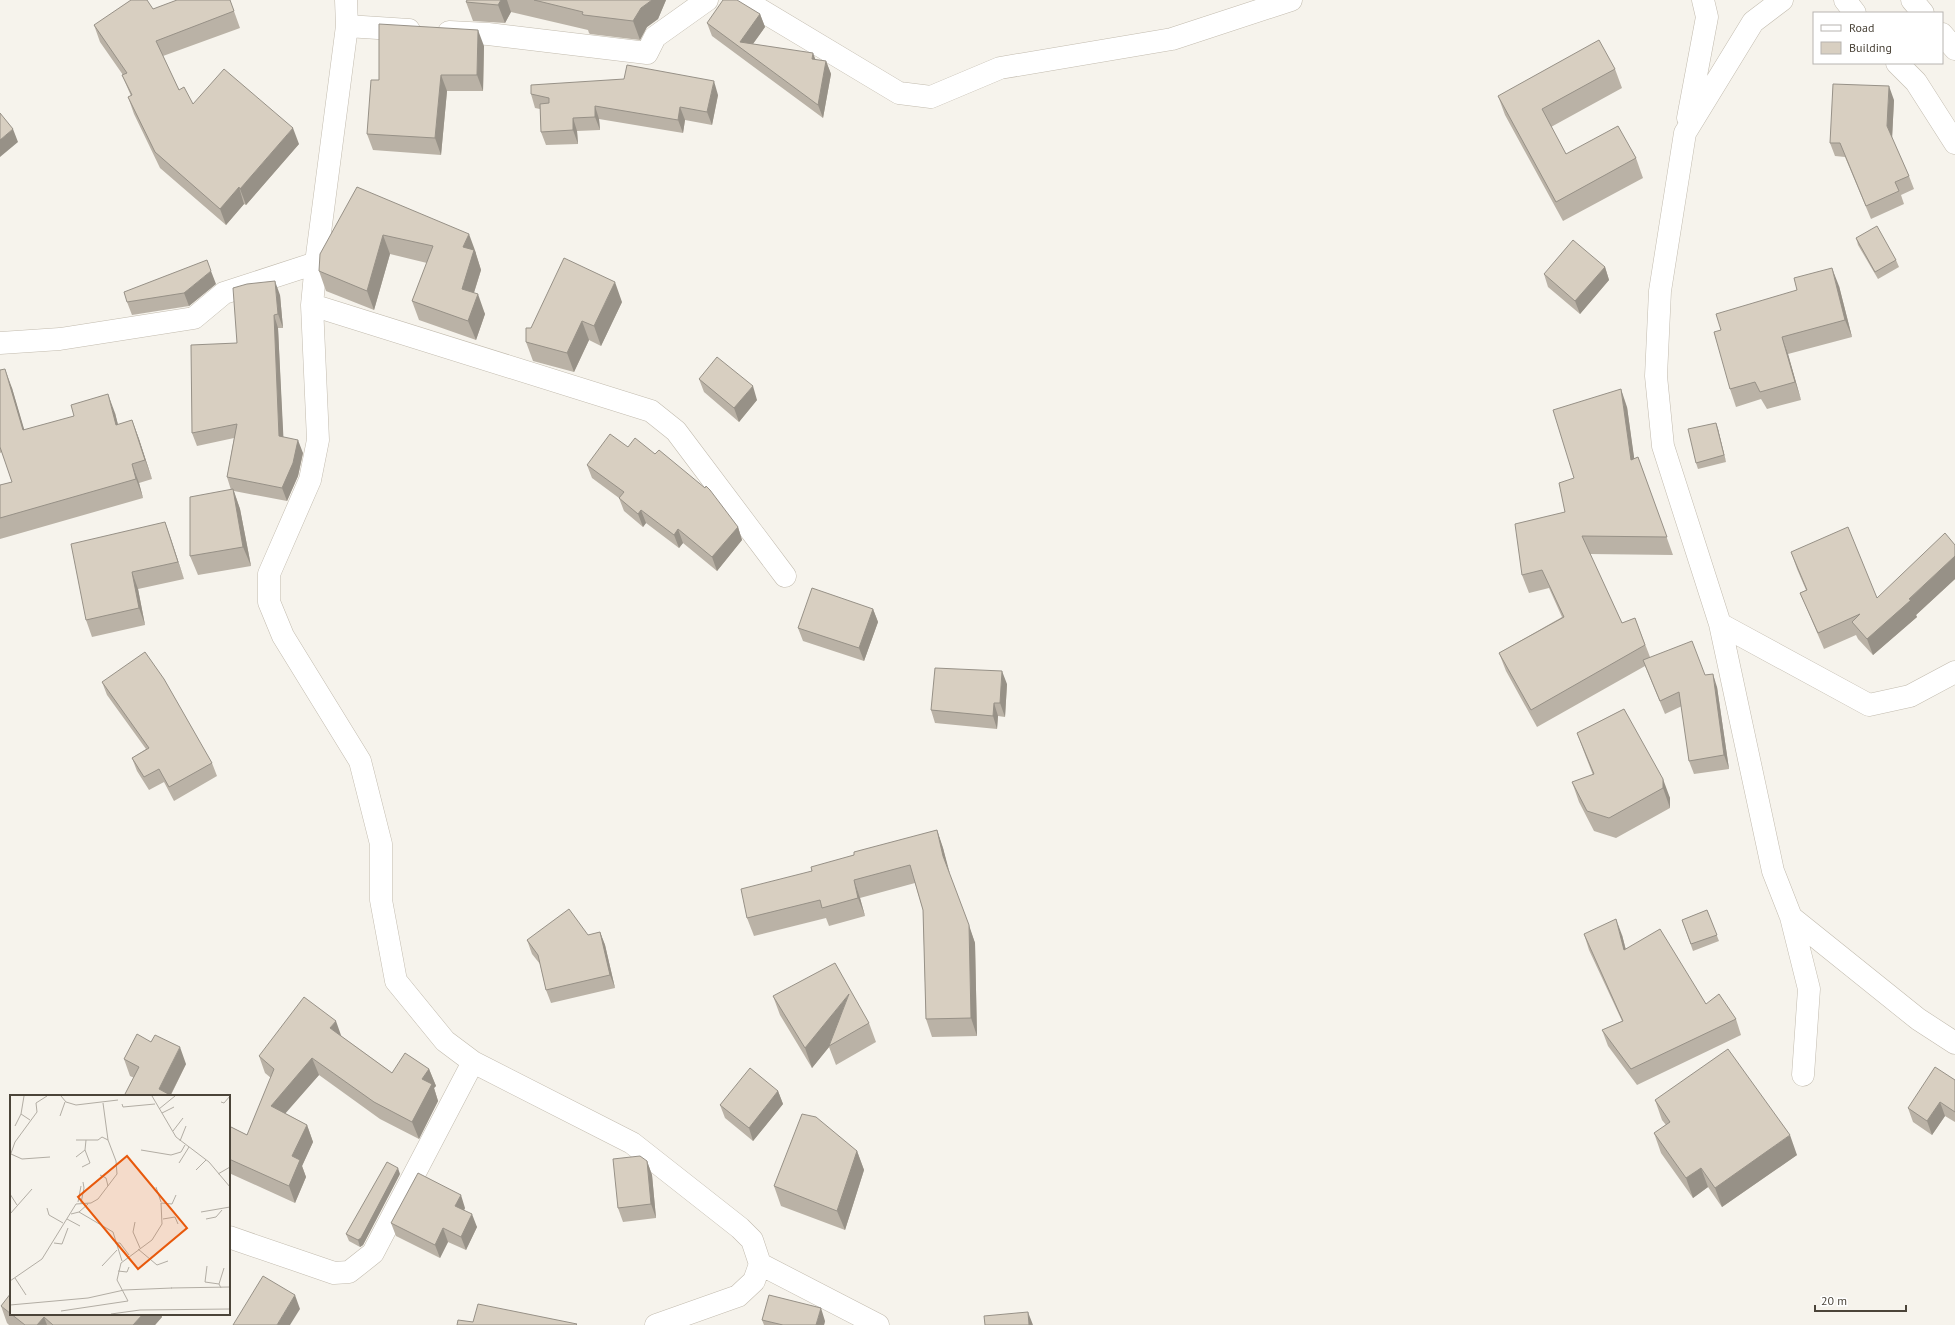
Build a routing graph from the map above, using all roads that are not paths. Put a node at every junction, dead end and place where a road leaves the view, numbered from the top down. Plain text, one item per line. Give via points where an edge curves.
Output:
1 (346, 0) edge
2 (707, 0) edge
3 (744, 0) edge
4 (1291, 0) edge
5 (1703, 0) edge
6 (1782, 0) edge
7 (1845, 0) edge
8 (1912, 0) edge
9 (1854, 12) edge
10 (1922, 12) edge
11 (347, 26) junction
12 (1943, 35) edge
13 (1955, 49) edge
14 (1898, 64) edge
15 (1685, 133) junction
16 (1955, 143) edge
17 (316, 263) junction
18 (312, 305) junction
19 (0, 343) edge
20 (785, 576) dead end
21 (1720, 624) junction
22 (1955, 672) edge
23 (1791, 917) junction
24 (1955, 1043) edge
25 (473, 1062) junction
26 (1803, 1075) dead end
27 (230, 1237) edge
28 (760, 1264) junction
29 (656, 1325) edge
30 (878, 1325) edge

1 - 11 street
2 - 11 street via 655,37 647,53 488,34
3 - 4 street via 899,93 930,97 1000,68 1172,39
5 - 15 street via 1707,17
6 - 15 street via 1752,22
7 - 9 street
8 - 10 street
11 - 17 street
12 - 13 street
14 - 16 street via 1916,82
15 - 21 street via 1660,291 1656,376 1663,446
17 - 18 street
17 - 19 street via 224,293 194,318 60,339
18 - 20 street via 651,411 676,432
18 - 25 street via 318,440 310,480 270,574 269,602 283,636 360,762 381,844 381,900 396,981 445,1041
21 - 22 street via 1869,705 1910,696
21 - 23 street via 1773,871
23 - 24 street via 1918,1019
23 - 26 street via 1809,989
25 - 27 street via 373,1253 349,1272 334,1273
25 - 28 street via 632,1142 740,1228 752,1240
28 - 29 street via 754,1281 738,1296
28 - 30 street

